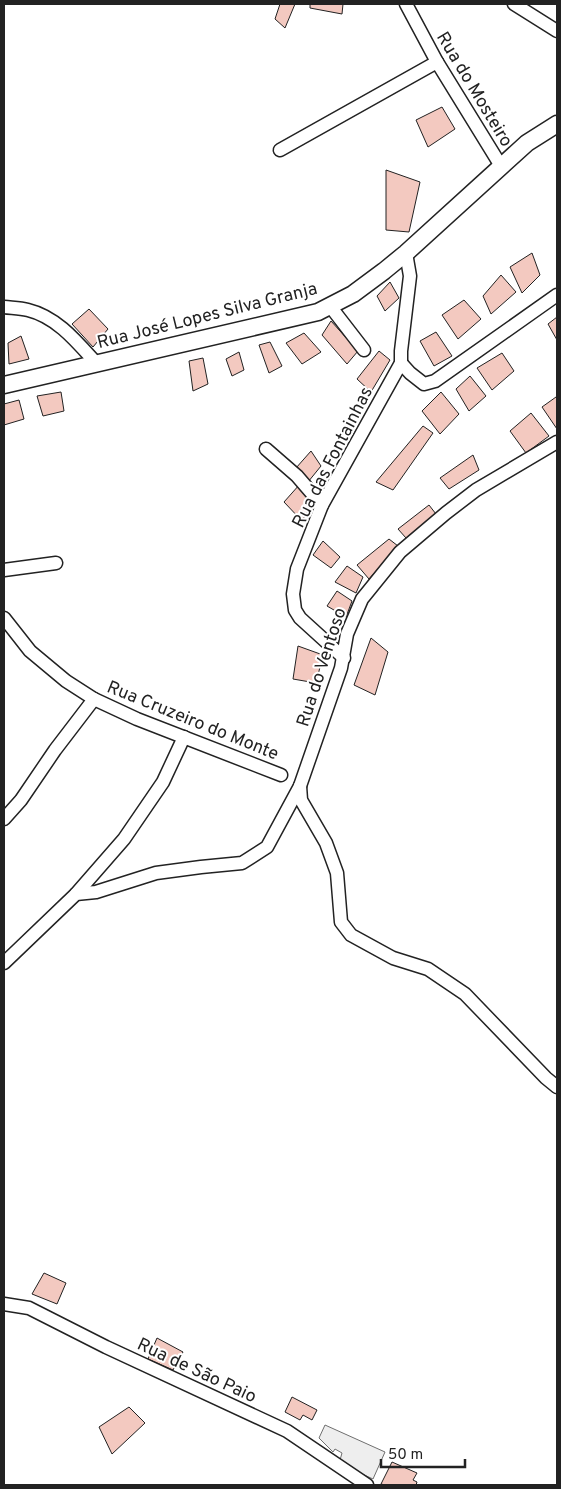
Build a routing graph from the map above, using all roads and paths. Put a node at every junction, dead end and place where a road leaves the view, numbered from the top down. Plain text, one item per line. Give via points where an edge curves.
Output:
1 (406, 4) edge
2 (514, 4) edge
3 (557, 31) edge
4 (437, 62) junction
5 (557, 124) edge
6 (280, 150) dead end
7 (501, 166) junction
8 (406, 253) junction
9 (557, 295) edge
10 (330, 306) junction
11 (4, 307) edge
12 (364, 350) dead end
13 (96, 363) junction
14 (401, 363) junction
15 (4, 385) edge
16 (557, 442) edge
17 (266, 449) dead end
18 (322, 505) junction
19 (56, 563) dead end
20 (4, 570) edge
21 (4, 618) edge
22 (344, 658) junction
23 (94, 699) junction
24 (184, 737) junction
25 (281, 775) dead end
26 (300, 786) junction
27 (4, 819) edge
28 (76, 894) junction
29 (4, 963) edge
30 (557, 1087) edge
31 (4, 1304) edge
32 (368, 1485) edge

1 - 4 street, Rua do Mosteiro
2 - 3 street
4 - 6 street
4 - 7 street, Rua do Mosteiro
5 - 7 main road, Rua José Lopes Silva Granja via 527,143
7 - 8 main road, Rua José Lopes Silva Granja
8 - 10 main road, Rua José Lopes Silva Granja via 353,294
8 - 14 street, Rua das Fontainhas via 410,276
9 - 14 street via 435,381 424,384
10 - 12 street
10 - 13 main road, Rua José Lopes Silva Granja via 318,312
11 - 13 street via 43,315 71,335
13 - 15 main road, Rua José Lopes Silva Granja
14 - 18 street, Rua das Fontainhas
16 - 22 street, Rua do Ventoso via 476,490 400,552 362,599 347,634
17 - 18 street via 297,476
18 - 22 street, Rua das Fontainhas via 297,569 293,594 295,610
19 - 20 street
21 - 23 street, Rua Cruzeiro do Monte via 30,651
22 - 26 street, Rua do Ventoso
23 - 24 street, Rua Cruzeiro do Monte
23 - 27 street
24 - 25 street, Rua Cruzeiro do Monte
24 - 28 street via 164,782 124,840
26 - 28 street, Rua do Ventoso via 267,847 242,863 156,873 96,892
26 - 30 street via 300,800 326,842 337,873 341,922 351,935 393,958 428,969 465,994
28 - 29 street
31 - 32 street, Rua de São Paio via 29,1308 287,1431

